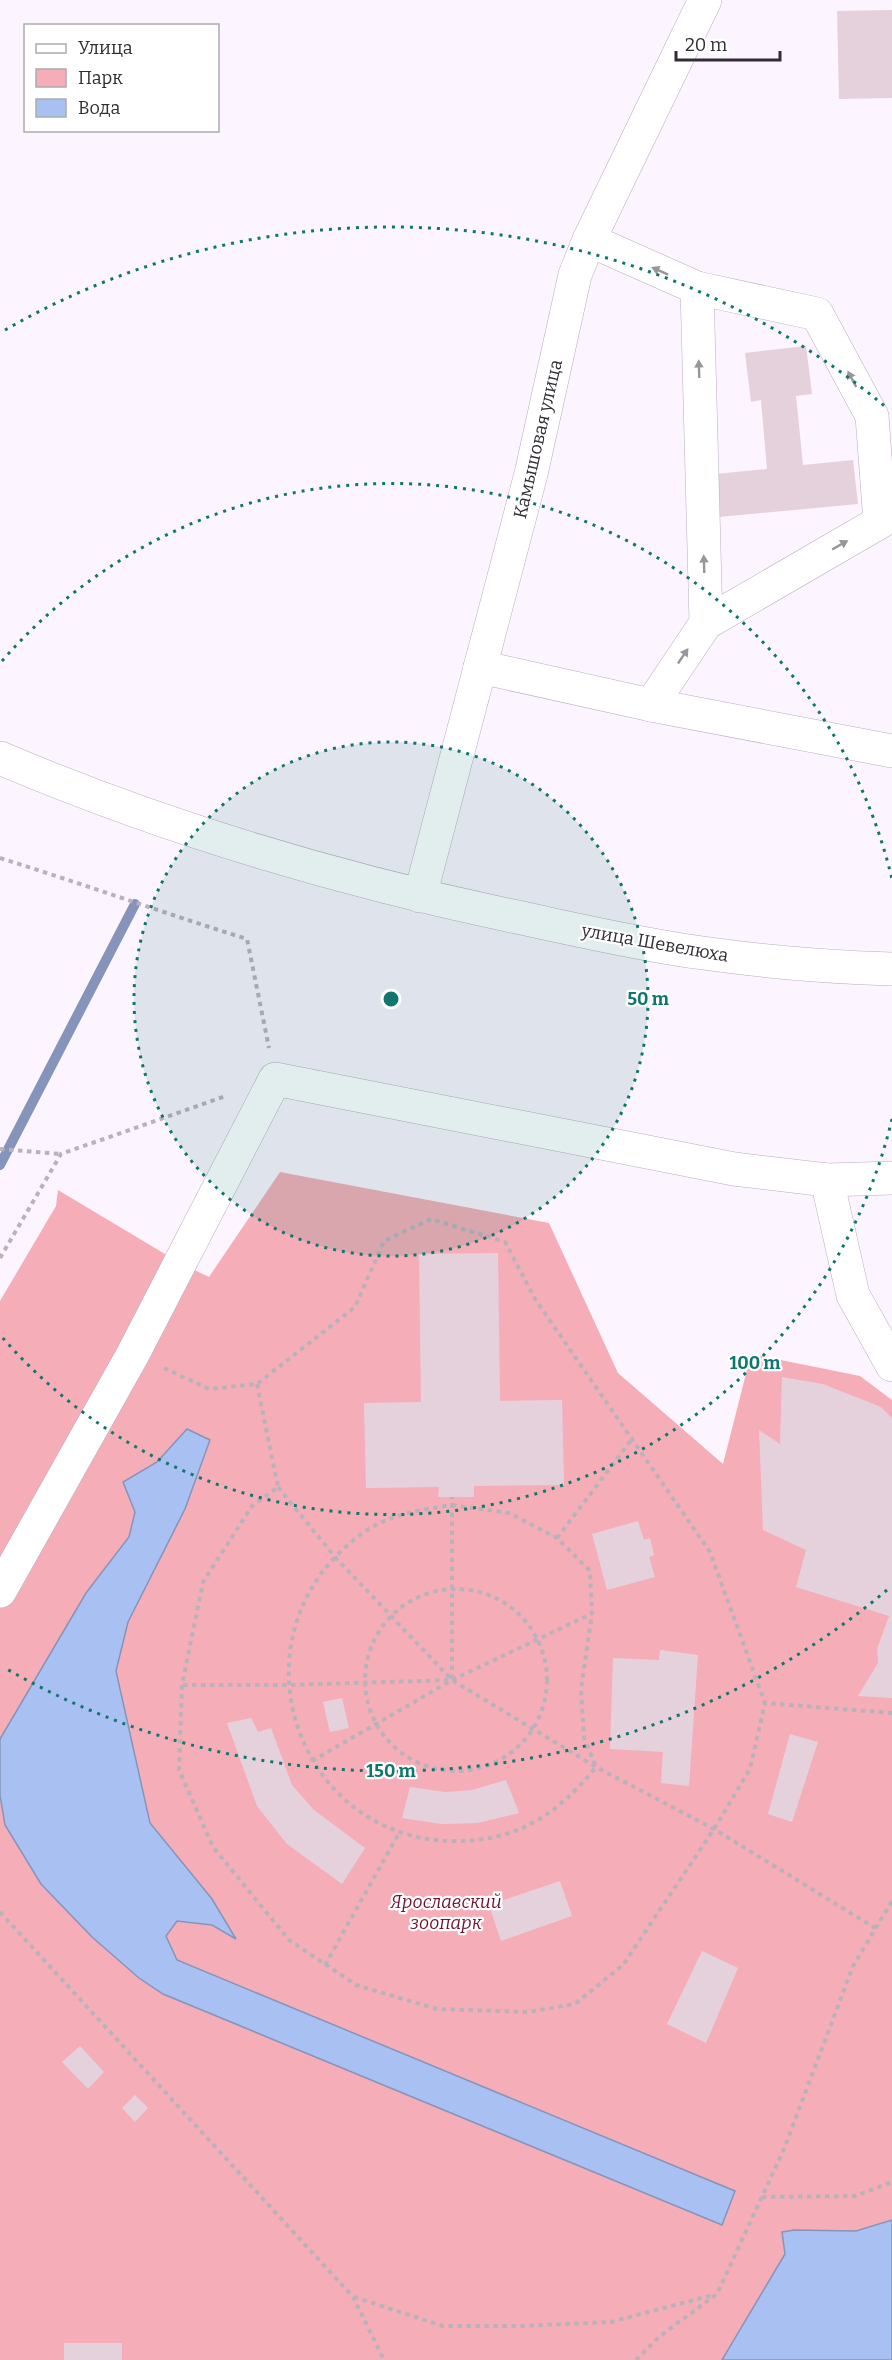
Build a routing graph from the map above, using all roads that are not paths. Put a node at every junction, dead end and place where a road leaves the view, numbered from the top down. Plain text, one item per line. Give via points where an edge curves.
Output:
1 (705, 0) edge
2 (589, 240) junction
3 (697, 288) junction
4 (706, 623) junction
5 (480, 667) junction
6 (651, 705) junction
7 (892, 751) edge
8 (0, 758) edge
9 (420, 896) junction
10 (892, 969) edge
11 (892, 1178) edge
12 (827, 1180) junction
13 (892, 1365) edge
14 (0, 1591) edge

1 - 2 street, Камышовая улица
3 -> 2 street
2 - 5 street, Камышовая улица via 575,275 531,474
4 -> 3 street
4 -> 3 street via 879,522 872,416 818,314
6 -> 4 street
5 - 6 street
5 - 9 street, Камышовая улица
6 - 7 street
8 - 9 street, улица Шевелюха via 171,823 283,860
9 - 10 street, улица Шевелюха via 700,953 813,966
11 - 12 street
12 - 13 street via 853,1295
12 - 14 street via 734,1169 275,1079 133,1354

